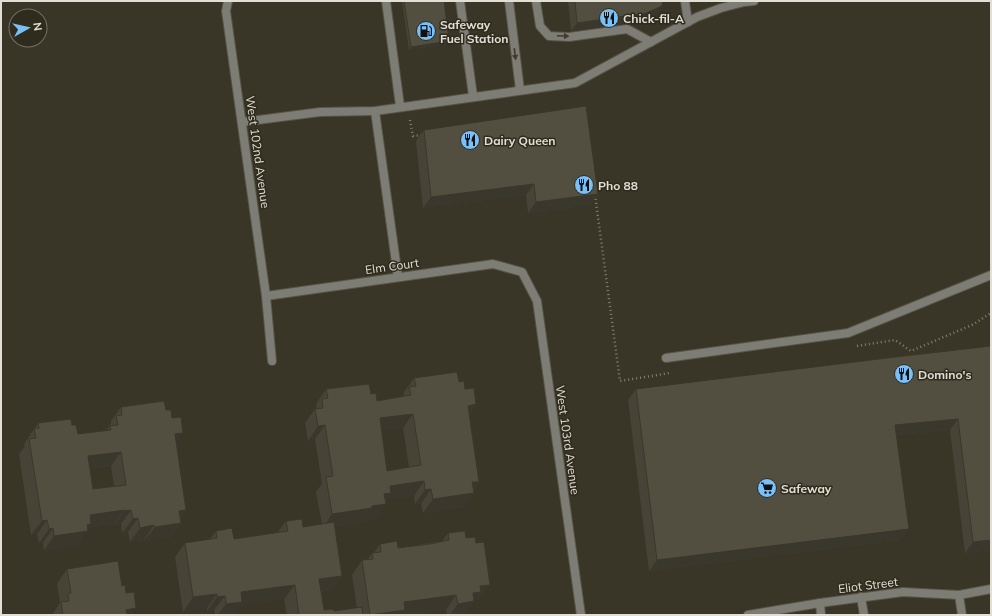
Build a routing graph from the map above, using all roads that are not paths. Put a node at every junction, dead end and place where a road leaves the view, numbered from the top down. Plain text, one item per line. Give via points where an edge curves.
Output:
1 (222, 1) edge
2 (228, 1) edge
3 (386, 1) edge
4 (460, 1) edge
5 (509, 1) edge
6 (536, 1) edge
7 (685, 1) edge
8 (744, 1) edge
9 (754, 1) edge
10 (226, 11) junction
11 (688, 22) junction
12 (651, 42) junction
13 (520, 90) junction
14 (473, 96) junction
15 (404, 106) junction
16 (376, 111) junction
17 (242, 122) junction
18 (522, 272) joint
19 (991, 275) edge
20 (398, 277) junction
21 (266, 296) junction
22 (666, 358) dead end
23 (272, 361) dead end
24 (991, 589) edge
25 (959, 595) junction
26 (861, 597) junction
27 (820, 603) junction
28 (581, 615) edge
29 (748, 615) edge
30 (822, 615) edge
31 (864, 615) edge
32 (962, 615) edge

1 - 10 street, West 102nd Avenue
2 - 10 street, West 102nd Avenue
3 - 15 street
4 - 14 street
5 -> 13 street
6 -> 12 street via 540,26 549,36 569,37 628,29
7 - 11 street
8 - 9 street
8 - 11 street
10 - 17 street, West 102nd Avenue
11 - 12 street
12 - 13 street via 575,83
13 - 14 street
14 - 15 street
15 - 16 street
16 - 17 street via 320,112
16 - 20 street
17 - 21 street, West 102nd Avenue
18 - 20 street, Elm Court via 493,264
18 - 28 street, West 103rd Avenue via 537,301
19 - 22 street via 848,332
20 - 21 street, Elm Court
21 - 23 street, West 102nd Avenue
24 - 25 street, Eliot Street
25 - 26 street, Eliot Street via 902,592
25 - 32 street
26 - 27 street, Eliot Street
26 - 31 street
27 - 29 street, Eliot Street
27 - 30 street

